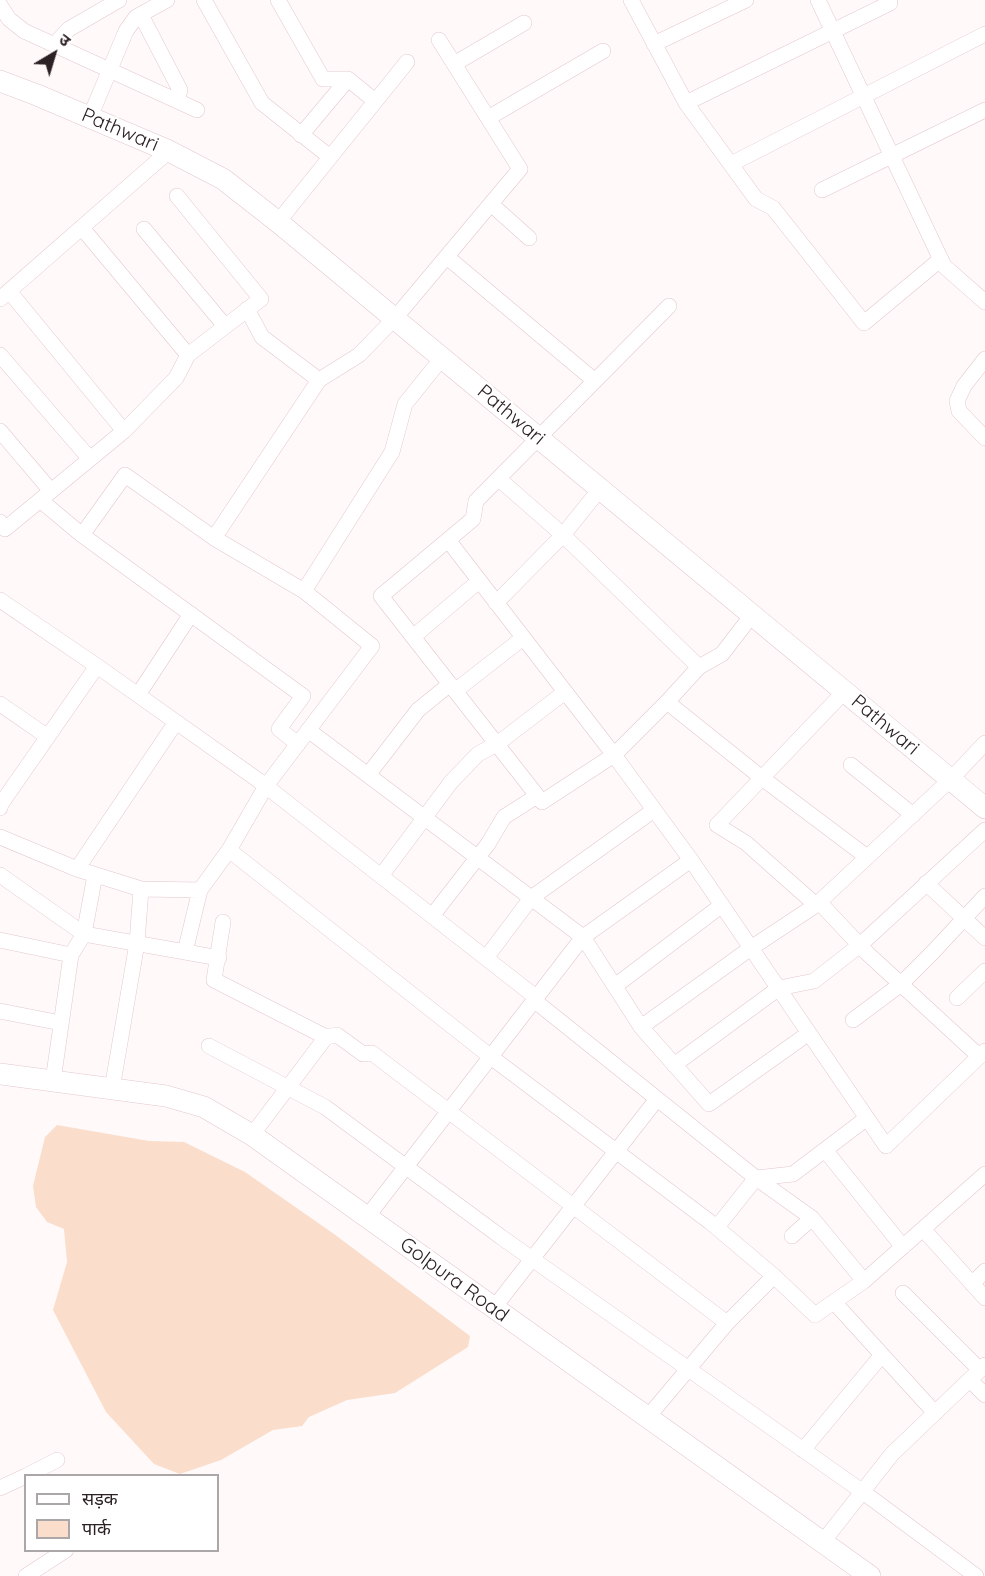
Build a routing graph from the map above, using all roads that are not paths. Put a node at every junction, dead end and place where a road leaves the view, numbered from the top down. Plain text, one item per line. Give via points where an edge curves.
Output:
1 (9, 0) edge
2 (119, 0) edge
3 (125, 0) edge
4 (167, 0) edge
5 (204, 0) edge
6 (278, 0) edge
7 (631, 0) edge
8 (746, 0) edge
9 (818, 0) edge
10 (890, 3) dead end
11 (0, 5) edge
12 (139, 16) junction
13 (524, 23) dead end
14 (833, 30) junction
15 (985, 34) edge
16 (439, 40) dead end
17 (54, 45) junction
18 (654, 45) junction
19 (603, 51) dead end
20 (406, 62) dead end
21 (454, 64) junction
22 (109, 71) junction
23 (348, 79) junction
24 (0, 81) edge
25 (864, 96) junction
26 (177, 101) junction
27 (375, 101) junction
28 (686, 103) junction
29 (197, 110) dead end
30 (985, 110) edge
31 (90, 117) junction
32 (488, 118) junction
33 (301, 135) junction
34 (169, 151) junction
35 (891, 155) junction
36 (330, 158) junction
37 (731, 164) junction
38 (822, 190) dead end
39 (177, 196) dead end
40 (491, 204) junction
41 (279, 222) junction
42 (82, 228) junction
43 (144, 229) dead end
44 (529, 238) dead end
45 (447, 257) junction
46 (941, 259) junction
47 (5, 295) edge
48 (985, 302) edge
49 (669, 306) dead end
50 (248, 309) junction
51 (395, 318) junction
52 (225, 326) junction
53 (0, 355) edge
54 (188, 355) junction
55 (442, 358) junction
56 (985, 359) edge
57 (319, 380) junction
58 (595, 381) junction
59 (0, 431) edge
60 (124, 431) junction
61 (985, 438) edge
62 (539, 439) junction
63 (90, 459) junction
64 (499, 479) junction
65 (600, 489) junction
66 (45, 496) junction
67 (0, 522) edge
68 (563, 535) junction
69 (82, 536) junction
70 (214, 538) junction
71 (448, 540) junction
72 (479, 581) junction
73 (304, 591) junction
74 (0, 600) edge
75 (496, 603) junction
76 (191, 614) junction
77 (752, 615) junction
78 (413, 637) junction
79 (523, 638) junction
80 (97, 666) junction
81 (699, 667) junction
82 (452, 687) junction
83 (565, 692) junction
84 (844, 692) junction
85 (138, 695) junction
86 (667, 702) junction
87 (0, 704) edge
88 (176, 722) junction
89 (308, 730) junction
90 (48, 736) junction
91 (985, 743) edge
92 (298, 744) junction
93 (497, 744) junction
94 (614, 755) junction
95 (851, 765) dead end
96 (368, 775) junction
97 (762, 778) junction
98 (951, 779) junction
99 (266, 786) junction
100 (537, 796) junction
101 (0, 805) edge
102 (985, 808) edge
103 (654, 810) junction
104 (913, 815) junction
105 (425, 817) junction
106 (985, 830) edge
107 (0, 837) edge
108 (229, 850) junction
109 (867, 857) junction
110 (477, 858) junction
111 (691, 860) junction
112 (77, 869) junction
113 (0, 875) edge
114 (96, 875) junction
115 (381, 876) junction
116 (926, 883) junction
117 (141, 889) junction
118 (200, 890) junction
119 (985, 896) edge
120 (531, 898) junction
121 (817, 904) junction
122 (722, 905) junction
123 (432, 916) junction
124 (964, 918) junction
125 (223, 922) dead end
126 (84, 934) junction
127 (583, 937) junction
128 (985, 938) edge
129 (0, 940) edge
130 (137, 943) junction
131 (860, 945) junction
132 (751, 948) junction
133 (185, 952) junction
134 (71, 954) junction
135 (219, 958) junction
136 (486, 958) junction
137 (985, 971) edge
138 (901, 984) junction
139 (615, 986) junction
140 (779, 988) junction
141 (957, 998) dead end
142 (536, 1000) junction
143 (0, 1011) edge
144 (853, 1020) dead end
145 (61, 1023) junction
146 (641, 1027) junction
147 (809, 1033) junction
148 (326, 1037) junction
149 (209, 1046) dead end
150 (982, 1054) edge
151 (491, 1057) junction
152 (674, 1065) junction
153 (0, 1074) edge
154 (53, 1081) junction
155 (112, 1089) junction
156 (287, 1089) junction
157 (657, 1099) junction
158 (449, 1111) junction
159 (867, 1118) junction
160 (252, 1135) junction
161 (825, 1150) junction
162 (616, 1151) junction
163 (406, 1167) junction
164 (985, 1174) edge
165 (756, 1178) junction
166 (574, 1205) junction
167 (366, 1217) junction
168 (812, 1218) junction
169 (717, 1227) junction
170 (923, 1229) junction
171 (792, 1236) dead end
172 (903, 1246) junction
173 (533, 1258) junction
174 (985, 1271) edge
175 (774, 1276) junction
176 (864, 1281) junction
177 (972, 1284) junction
178 (903, 1293) dead end
179 (985, 1298) edge
180 (834, 1302) junction
181 (493, 1309) junction
182 (727, 1323) junction
183 (881, 1356) junction
184 (687, 1369) junction
185 (978, 1372) edge
186 (985, 1395) edge
187 (934, 1413) junction
188 (647, 1418) junction
189 (803, 1450) junction
190 (57, 1460) dead end
191 (30, 1474) edge
192 (24, 1477) edge
193 (0, 1488) edge
194 (863, 1492) junction
195 (822, 1543) junction
196 (64, 1552) edge
197 (26, 1576) edge
198 (870, 1576) edge
199 (976, 1576) edge

1 - 11 street
2 - 17 street via 69,29
3 - 12 street
4 - 12 street
5 - 33 street via 262,103
6 - 23 street via 322,79
7 - 18 street
8 - 18 street
9 - 14 street
10 - 14 street
11 - 17 street via 24,31
12 - 22 street via 126,31
12 - 26 street via 180,90
13 - 21 street
14 - 25 street
14 - 28 street
15 - 25 street
16 - 21 street
17 - 22 street
18 - 28 street
19 - 32 street
20 - 27 street
21 - 32 street
22 - 26 street
22 - 31 street
23 - 27 street
23 - 33 street
24 - 31 street, Pathwari
25 - 35 street
25 - 37 street
26 - 29 street
27 - 36 street
28 - 37 street
30 - 35 street
31 - 34 street, Pathwari
32 - 40 street via 520,169
33 - 36 street
34 - 41 street, Pathwari via 223,179
34 - 42 street
35 - 38 street
35 - 46 street
36 - 41 street
37 - 46 street via 756,199 772,208 864,323
39 - 50 street via 261,299
40 - 44 street
40 - 45 street
41 - 51 street, Pathwari
42 - 47 street
42 - 54 street
43 - 52 street
45 - 51 street
45 - 58 street
46 - 48 street
47 - 60 street
49 - 58 street
50 - 52 street
50 - 57 street via 262,337
51 - 55 street, Pathwari
51 - 57 street via 359,355
52 - 54 street
53 - 63 street
54 - 60 street via 176,378
55 - 62 street, Pathwari
55 - 73 street via 405,404 392,452
56 - 61 street via 957,401 958,411
57 - 70 street
58 - 62 street
59 - 66 street
60 - 63 street
62 - 64 street
62 - 65 street, Pathwari
63 - 66 street
64 - 68 street
64 - 71 street via 476,501 473,519
65 - 68 street
65 - 77 street, Pathwari
66 - 67 street via 5,529
66 - 69 street
68 - 75 street
68 - 81 street
69 - 70 street via 125,475
69 - 76 street
70 - 73 street
71 - 72 street
71 - 78 street via 381,596
72 - 75 street
72 - 78 street
73 - 89 street via 372,646
74 - 80 street
75 - 79 street
76 - 85 street
76 - 92 street via 303,696 279,729
77 - 81 street via 722,654
77 - 84 street, Pathwari
78 - 82 street
79 - 82 street
79 - 83 street
80 - 85 street
80 - 90 street
81 - 86 street
82 - 93 street
82 - 96 street via 418,710
83 - 93 street
83 - 94 street
84 - 97 street
84 - 98 street, Pathwari
85 - 88 street
86 - 94 street
86 - 97 street
87 - 90 street
88 - 99 street
88 - 112 street
89 - 92 street
89 - 96 street
90 - 101 street
91 - 98 street
92 - 99 street
93 - 100 street
93 - 105 street via 478,754
94 - 100 street via 542,802
94 - 103 street
95 - 104 street
96 - 105 street
97 - 109 street
97 - 121 street via 717,825 746,843
98 - 102 street, Pathwari
98 - 104 street
99 - 108 street
99 - 115 street
100 - 110 street via 504,817
103 - 111 street
103 - 120 street
104 - 109 street
105 - 110 street
105 - 115 street
106 - 116 street
107 - 112 street
108 - 118 street
108 - 151 street
109 - 121 street
110 - 120 street
110 - 123 street
111 - 122 street
111 - 127 street
112 - 114 street
113 - 126 street
114 - 117 street
114 - 126 street
115 - 123 street
116 - 124 street
116 - 131 street
117 - 118 street
117 - 130 street
118 - 133 street
119 - 124 street
120 - 127 street
120 - 136 street
121 - 131 street
121 - 132 street
122 - 132 street
122 - 139 street
123 - 136 street
124 - 128 street
124 - 138 street
125 - 135 street
126 - 130 street
126 - 134 street
127 - 139 street
127 - 142 street
129 - 134 street
130 - 133 street
130 - 155 street
131 - 138 street
131 - 140 street via 814,981
132 - 140 street
132 - 146 street
133 - 135 street
134 - 145 street
135 - 148 street via 214,980
136 - 142 street
137 - 141 street
138 - 144 street
138 - 150 street
139 - 146 street
140 - 147 street
140 - 152 street
142 - 151 street
142 - 157 street
143 - 145 street
145 - 154 street
146 - 152 street
147 - 152 street via 709,1104
147 - 159 street
148 - 156 street
148 - 158 street via 337,1035 363,1054 372,1053
149 - 156 street
150 - 159 street via 886,1146
151 - 158 street
151 - 162 street
153 - 154 street, Golpura Road
154 - 155 street, Golpura Road
155 - 160 street, Golpura Road via 166,1096 204,1107
156 - 160 street
156 - 163 street via 325,1107
157 - 162 street
157 - 165 street
158 - 163 street
158 - 166 street
159 - 161 street
160 - 167 street, Golpura Road
161 - 165 street via 793,1174
161 - 172 street
162 - 166 street
162 - 169 street
163 - 167 street
163 - 173 street
164 - 170 street
165 - 168 street
165 - 169 street
166 - 173 street
166 - 182 street
167 - 181 street, Golpura Road
168 - 171 street
168 - 176 street
169 - 175 street
170 - 172 street
170 - 177 street
172 - 176 street
173 - 181 street
173 - 184 street
174 - 177 street
175 - 180 street via 815,1315
175 - 182 street
176 - 180 street
177 - 179 street
178 - 185 street
180 - 183 street
181 - 188 street, Golpura Road
182 - 184 street
183 - 187 street
183 - 189 street
184 - 188 street
184 - 189 street
185 - 186 street
185 - 187 street
187 - 194 street via 892,1454
188 - 195 street, Golpura Road
189 - 194 street
190 - 191 street
192 - 193 street
194 - 195 street
194 - 199 street
195 - 198 street, Golpura Road
196 - 197 street

